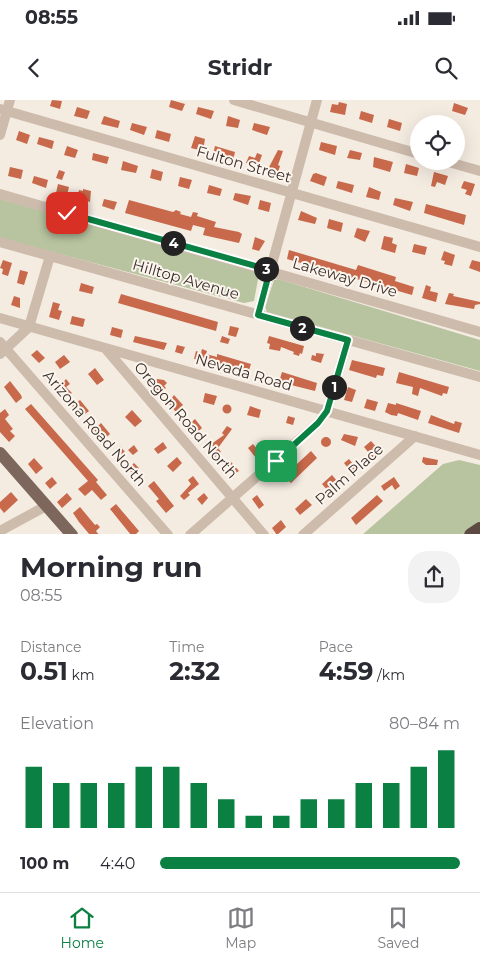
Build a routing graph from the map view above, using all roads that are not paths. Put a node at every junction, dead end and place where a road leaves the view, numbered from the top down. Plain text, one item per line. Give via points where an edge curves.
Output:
1 (10, 100) edge
2 (234, 100) edge
3 (317, 100) edge
4 (3, 110) edge
5 (311, 123) junction
6 (0, 135) edge
7 (410, 151) edge
8 (465, 167) edge
9 (480, 171) edge
10 (291, 193) junction
11 (0, 194) edge
12 (0, 242) edge
13 (480, 247) edge
14 (50, 256) junction
15 (270, 270) junction
16 (258, 315) junction
17 (0, 318) edge
18 (29, 327) junction
19 (480, 332) edge
20 (348, 340) junction
21 (2, 348) edge
22 (104, 348) junction
23 (480, 378) edge
24 (327, 411) junction
25 (416, 436) junction
26 (0, 453) edge
27 (480, 455) edge
28 (233, 498) junction
29 (46, 506) junction
30 (480, 529) edge
31 (0, 531) edge
32 (72, 534) edge
33 (168, 534) edge
34 (190, 534) edge
35 (264, 534) edge
36 (303, 534) edge
37 (471, 534) edge

1 - 4 street
2 - 5 street
3 - 5 street
4 - 6 street
4 - 10 street, Fulton Street
5 - 7 street
5 - 10 street
8 - 9 street
10 - 13 street, Fulton Street
10 - 15 street
11 - 15 street, Lakeway Drive
12 - 14 street, Hilltop Avenue
14 - 16 street, Hilltop Avenue
14 - 18 street
15 - 16 street
15 - 19 street, Lakeway Drive
16 - 20 street, Hilltop Avenue
17 - 18 street, Nevada Road
18 - 21 street
18 - 22 street, Nevada Road
20 - 23 street, Hilltop Avenue
20 - 24 street
21 - 33 street, Arizona Road North
22 - 24 street, Nevada Road
22 - 28 street, Oregon Road North
24 - 25 street, Nevada Road
24 - 28 street via 318,423
25 - 27 street, Nevada Road
25 - 36 street, Palm Place
26 - 29 main road
28 - 34 street
28 - 35 street, Oregon Road North
29 - 31 street
29 - 32 main road
30 - 37 highway

